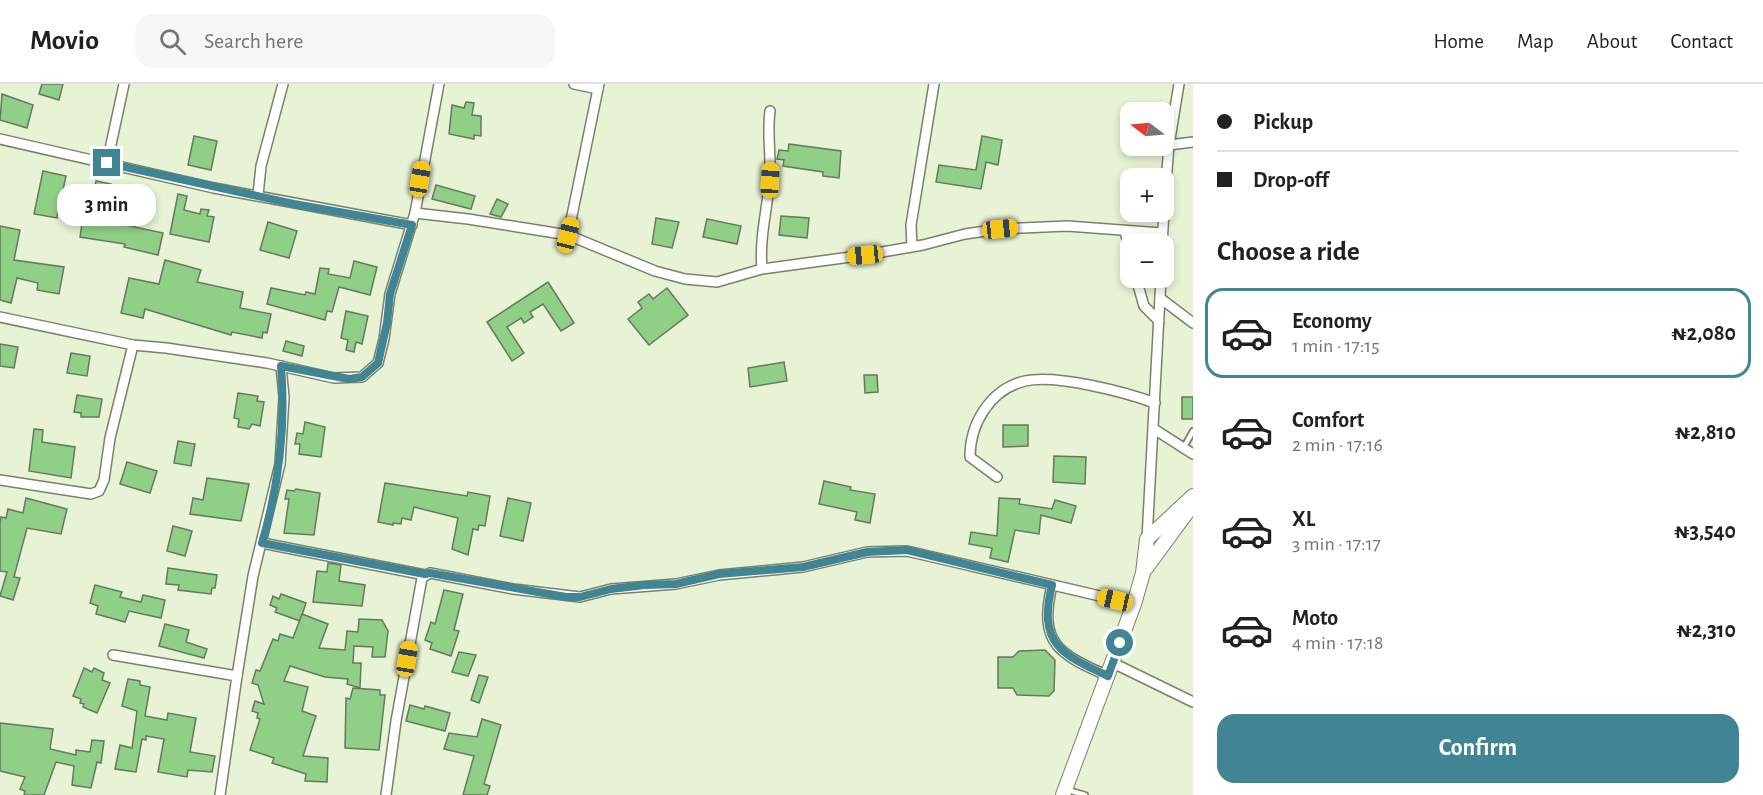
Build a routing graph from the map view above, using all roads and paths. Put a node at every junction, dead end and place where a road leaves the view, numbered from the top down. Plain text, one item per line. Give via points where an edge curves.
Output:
1 (124, 84) edge
2 (283, 84) edge
3 (440, 84) edge
4 (574, 84) edge
5 (934, 84) edge
6 (1179, 84) edge
7 (599, 86) edge
8 (770, 111) dead end
9 (1174, 114) edge
10 (0, 139) edge
11 (1193, 142) edge
12 (1174, 144) edge
13 (107, 163) junction
14 (258, 195) junction
15 (415, 213) junction
16 (1163, 222) edge
17 (412, 225) junction
18 (1125, 231) junction
19 (1162, 233) joint
20 (1126, 234) edge
21 (568, 235) junction
22 (912, 246) junction
23 (762, 269) junction
24 (1139, 288) edge
25 (1160, 288) edge
26 (1160, 298) junction
27 (0, 317) edge
28 (1159, 321) junction
29 (1193, 323) edge
30 (133, 345) junction
31 (281, 366) junction
32 (1155, 404) junction
33 (1154, 429) junction
34 (1193, 431) edge
35 (1184, 447) junction
36 (1193, 454) edge
37 (997, 477) dead end
38 (0, 480) edge
39 (1193, 496) edge
40 (1193, 504) edge
41 (1147, 538) junction
42 (262, 543) junction
43 (1143, 573) junction
44 (425, 574) junction
45 (1052, 585) junction
46 (1134, 604) junction
47 (113, 655) dead end
48 (1110, 669) junction
49 (237, 676) junction
50 (1193, 702) edge
51 (1064, 792) edge
52 (220, 795) edge
53 (386, 795) edge
54 (1085, 795) edge

1 - 13 street
2 - 14 street
3 - 15 street
4 - 7 street
5 - 22 street via 911,225
6 - 9 street
7 - 21 street
8 - 23 street via 771,164 760,253
10 - 13 street
11 - 12 street
13 - 14 street
14 - 17 street
15 - 17 street
15 - 21 street
16 - 19 street
17 - 31 street via 390,294 378,363 362,377 349,379
18 - 19 street
18 - 20 street
18 - 22 street via 1026,226
21 - 23 street via 655,271 685,279 717,282
22 - 23 street
24 - 28 street via 1144,306
25 - 26 street
26 - 28 street
26 - 29 street
27 - 30 street
28 - 32 street
30 - 31 street
30 - 38 street via 99,491 91,495
31 - 42 street via 284,397 280,464
32 - 33 street
32 - 37 street via 1128,393 1057,382 1025,381 1003,391 990,401 970,441 970,457
33 - 35 street
33 - 41 street
34 - 35 lane
35 - 36 street
39 - 41 street
40 - 43 street
41 - 43 street
42 - 44 street
42 - 49 street
43 - 46 street
44 - 45 street via 580,597 719,574 803,567 867,552 907,550
44 - 53 street
45 - 46 street
45 - 48 street via 1047,627 1055,643 1072,660
46 - 48 street
47 - 49 street
48 - 50 street
48 - 51 street
49 - 52 street
51 - 54 lane

